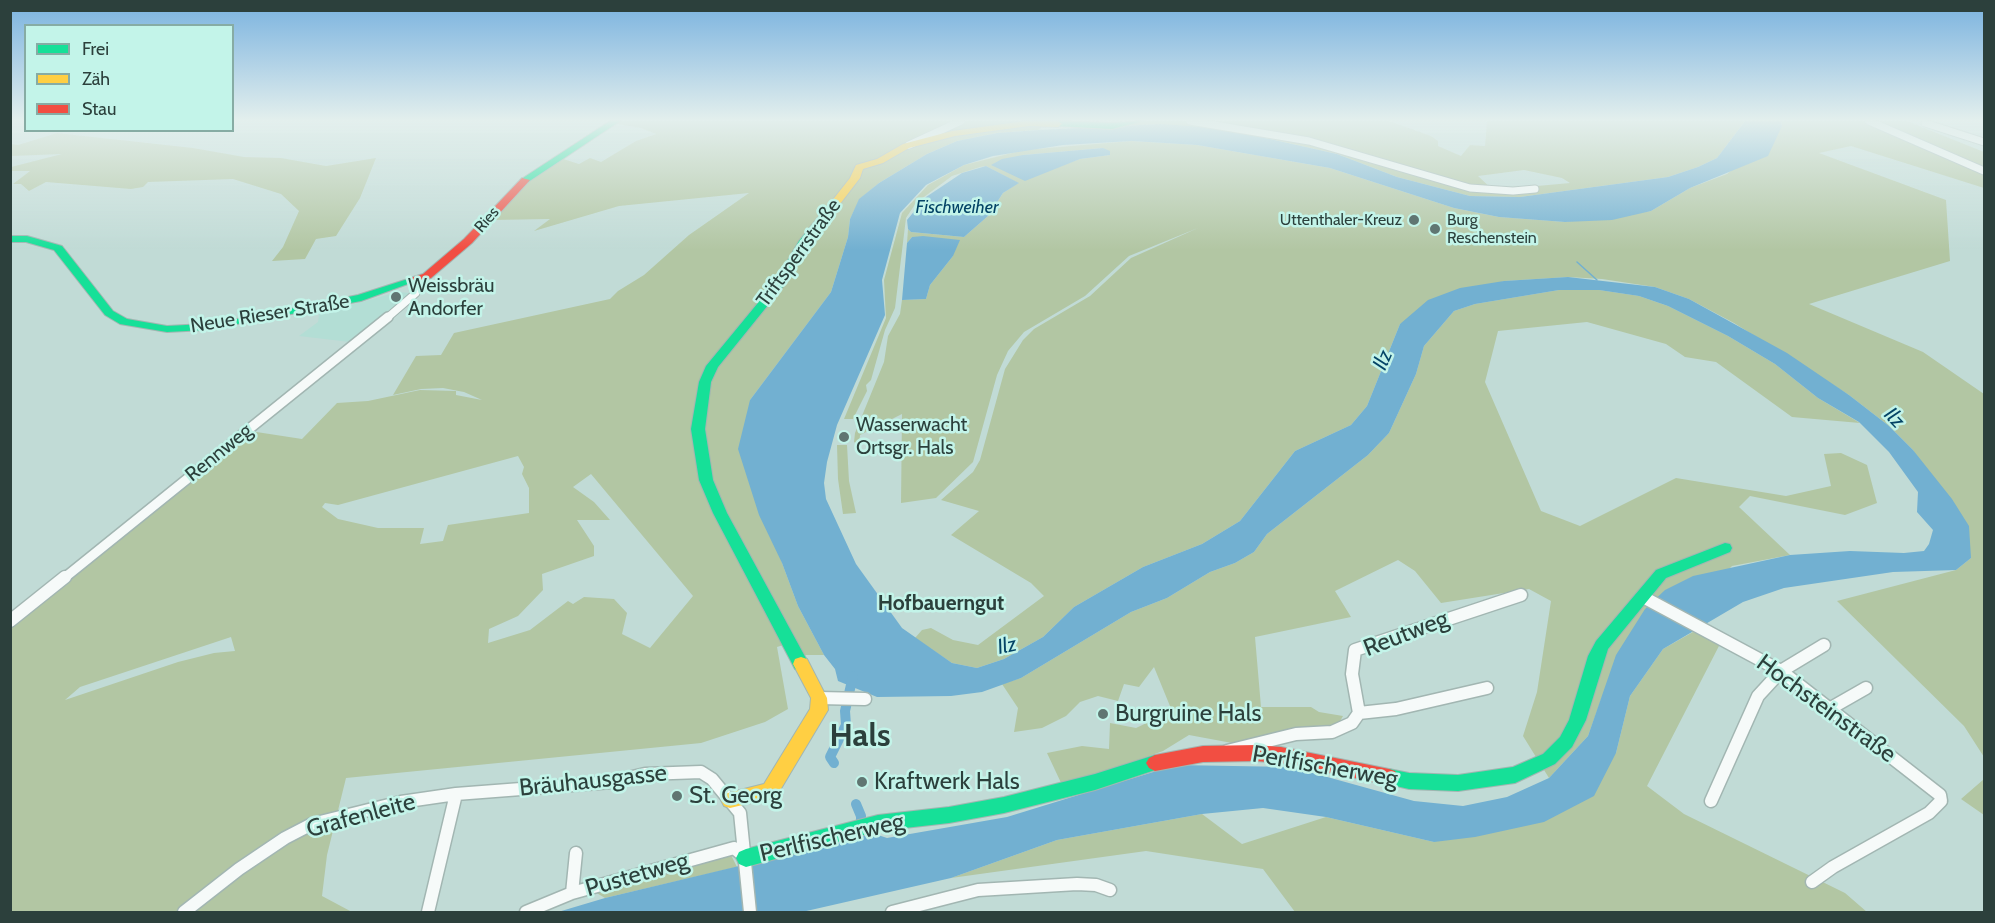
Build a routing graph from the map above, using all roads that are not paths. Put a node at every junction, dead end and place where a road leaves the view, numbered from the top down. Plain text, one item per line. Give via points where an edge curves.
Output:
1 (549, 164) edge
2 (868, 164) edge
3 (1388, 164) edge
4 (1968, 164) edge
5 (1984, 171) edge
6 (1535, 189) dead end
7 (10, 239) edge
8 (418, 280) junction
9 (1725, 548) dead end
10 (1521, 595) dead end
11 (1647, 599) junction
12 (10, 621) edge
13 (1824, 645) dead end
14 (1781, 671) junction
15 (1487, 688) dead end
16 (1866, 688) dead end
17 (819, 698) junction
18 (859, 700) dead end
19 (1831, 708) junction
20 (1359, 713) junction
21 (1219, 754) junction
22 (456, 794) junction
23 (730, 800) junction
24 (1711, 801) dead end
25 (576, 853) dead end
26 (746, 858) junction
27 (1812, 882) dead end
28 (1110, 890) dead end
29 (572, 893) junction
30 (184, 912) edge
31 (428, 912) edge
32 (526, 912) edge
33 (750, 912) edge
34 (892, 912) edge

1 - 8 street, Ries via 526,179 456,253
2 - 17 street, Triftsperrstraße via 859,168 803,243 781,282 712,366 705,382 698,429 706,480 720,513
3 - 6 street via 1470,188 1513,192
4 - 5 street
7 - 8 street, Neue Rieser Straße via 27,239 58,248 109,313 124,322 149,328 205,327 255,319 361,298
8 - 12 street, Rennweg via 416,293 403,305
9 - 11 street, Perlfischerweg via 1661,574
10 - 20 street, Reutweg via 1355,650 1352,674
11 - 14 street, Hochsteinstraße
11 - 21 street, Perlfischerweg via 1596,656 1577,720 1566,742 1549,759 1525,771 1483,781 1432,783 1350,771 1281,755
13 - 14 street
14 - 19 street, Hochsteinstraße
14 - 24 street via 1758,696
15 - 20 street via 1396,709
16 - 19 street
17 - 18 street
17 - 23 street via 819,710 770,791
19 - 27 street, Hochsteinstraße via 1940,795 1941,801 1929,813
20 - 21 street via 1352,723 1332,732 1268,740
21 - 26 street, Perlfischerweg via 1155,763 1004,805 850,829
22 - 23 street, Bräuhausgasse via 612,782 645,774 701,772
22 - 30 street, Grafenleite via 401,802 312,824 258,856
22 - 31 street
23 - 26 street, Bräuhausgasse via 740,813
25 - 29 street
26 - 29 street, Pustetweg via 734,848
26 - 33 street, Bräuhausgasse
28 - 34 street via 1077,884 978,890
29 - 32 street, Pustetweg

